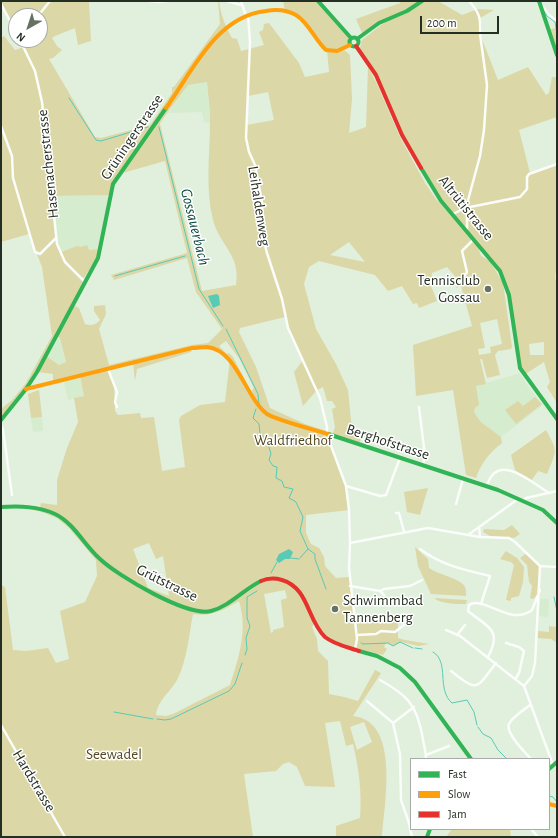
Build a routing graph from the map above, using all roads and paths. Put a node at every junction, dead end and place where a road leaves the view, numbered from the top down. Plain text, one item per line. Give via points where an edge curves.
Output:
1 (149, 1) edge
2 (167, 1) edge
3 (227, 1) edge
4 (241, 1) edge
5 (318, 1) edge
6 (422, 1) edge
7 (469, 1) edge
8 (540, 2) edge
9 (1, 4) edge
10 (242, 5) junction
11 (247, 16) junction
12 (8, 17) edge
13 (557, 21) edge
14 (351, 38) junction
15 (357, 39) junction
16 (350, 45) junction
17 (356, 46) junction
18 (24, 48) edge
19 (557, 55) edge
20 (1, 126) edge
21 (557, 164) edge
22 (467, 208) junction
23 (453, 214) junction
24 (467, 230) junction
25 (56, 238) junction
26 (474, 238) junction
27 (85, 282) junction
28 (460, 282) dead end
29 (108, 369) junction
30 (26, 389) junction
31 (117, 407) dead end
32 (419, 407) dead end
33 (557, 419) edge
34 (1, 420) edge
35 (1, 425) edge
36 (329, 435) junction
37 (400, 458) junction
38 (423, 465) junction
39 (463, 478) junction
40 (346, 486) junction
41 (487, 486) junction
42 (557, 491) edge
43 (550, 493) junction
44 (12, 495) dead end
45 (520, 500) junction
46 (456, 504) dead end
47 (1, 507) edge
48 (396, 513) dead end
49 (557, 523) edge
50 (479, 527) junction
51 (404, 532) junction
52 (467, 535) junction
53 (480, 537) junction
54 (350, 543) junction
55 (420, 549) dead end
56 (540, 566) junction
57 (557, 567) edge
58 (422, 580) dead end
59 (350, 586) junction
60 (540, 590) junction
61 (380, 591) junction
62 (384, 595) dead end
63 (481, 604) junction
64 (404, 625) dead end
65 (465, 625) dead end
66 (446, 630) dead end
67 (457, 635) junction
68 (357, 636) junction
69 (506, 642) dead end
70 (354, 649) junction
71 (488, 657) junction
72 (496, 663) junction
73 (451, 671) dead end
74 (516, 678) junction
75 (380, 680) dead end
76 (524, 686) junction
77 (366, 701) dead end
78 (530, 705) junction
79 (414, 707) junction
80 (393, 723) junction
81 (1, 725) edge
82 (449, 746) dead end
83 (426, 757) edge
84 (470, 758) edge
85 (530, 758) edge
86 (550, 758) edge
87 (550, 758) edge
88 (557, 762) edge
89 (553, 766) junction
90 (550, 768) edge
91 (410, 827) edge
92 (66, 837) edge

1 - 2 street
3 - 10 street
4 - 10 street, Leihaldenweg
5 - 14 main road
6 - 15 main road
7 - 22 street via 477,10 482,27 480,34 486,85 481,152
8 - 13 street
8 - 19 main road
9 - 12 street
10 - 11 street, Leihaldenweg
11 - 16 main road, Grüningerstrasse via 268,10 289,12 304,20 326,50 337,51
11 - 27 main road, Grüningerstrasse via 227,28 204,54 116,179 108,201 101,249
11 - 36 street, Leihaldenweg via 250,37 246,138 248,152 255,165 262,202 262,238 282,299 288,328 319,395
14 - 15 main road
14 - 16 main road
15 - 17 main road
16 - 17 main road
17 - 23 main road, Altrütistrasse via 376,75 402,135 424,174 436,194
18 - 25 street, Hasenacherstrasse via 35,71 42,102
20 - 25 street via 12,156 14,178 35,252 40,254
21 - 22 street via 528,175 527,190 520,197
22 - 23 street
22 - 24 street
23 - 24 main road, Altrütistrasse
24 - 26 main road, Altrütistrasse
25 - 27 street, Hasenacherstrasse via 65,262
26 - 28 street via 462,250 467,272
26 - 33 main road, Altrütistrasse via 493,260 506,285 522,372
27 - 30 main road, Grüningerstrasse
29 - 30 main road, Berghofstrasse
29 - 31 street via 117,392
29 - 36 main road, Berghofstrasse via 192,348 211,348 230,359 253,401 265,412
30 - 34 main road, Grüningerstrasse
32 - 38 street via 425,456
35 - 44 street
36 - 37 main road, Berghofstrasse
36 - 40 street, Leihaldenweg
37 - 38 main road, Berghofstrasse
37 - 40 street via 386,495 380,496
38 - 39 main road, Berghofstrasse
39 - 41 main road, Berghofstrasse
39 - 46 street
40 - 54 street, Leihaldenweg
41 - 43 street via 492,474 499,470 510,470
41 - 45 main road, Berghofstrasse
42 - 43 street
43 - 45 street
45 - 49 main road, Berghofstrasse via 544,511
45 - 50 street
47 - 70 main road, Grütstrasse via 32,507 55,514 65,520 92,551 116,572 194,611 221,609 247,588 262,580 284,580 298,589 314,624 323,636 334,643
48 - 51 street via 399,513
50 - 52 street
50 - 53 street
51 - 52 street via 428,528
51 - 54 street
52 - 53 street
53 - 56 street via 511,539
54 - 59 street, Leihaldenweg
55 - 63 street via 451,566 490,576
56 - 57 street
56 - 60 street
58 - 61 street via 410,586
59 - 61 street
59 - 68 street, Leihaldenweg
60 - 63 street via 532,610 522,615 508,615
60 - 76 street via 535,663 532,676
61 - 62 street
63 - 71 street via 470,603 468,611 494,634 494,643
64 - 68 street via 394,632 381,631
65 - 67 street
66 - 67 street
67 - 71 street
68 - 70 street
69 - 74 street via 524,651
70 - 84 main road, Grütstrasse via 386,659 408,674
71 - 72 street
72 - 73 street via 476,686 468,684
72 - 74 street
74 - 76 street
75 - 79 street via 392,686
76 - 78 street
77 - 80 street
78 - 85 street via 509,723 508,728 511,736
78 - 87 street
79 - 80 street
79 - 83 street via 419,716
80 - 91 street via 400,754 401,800
81 - 92 street, Hardstrasse
82 - 83 street
86 - 89 street
88 - 89 main road
89 - 90 main road

